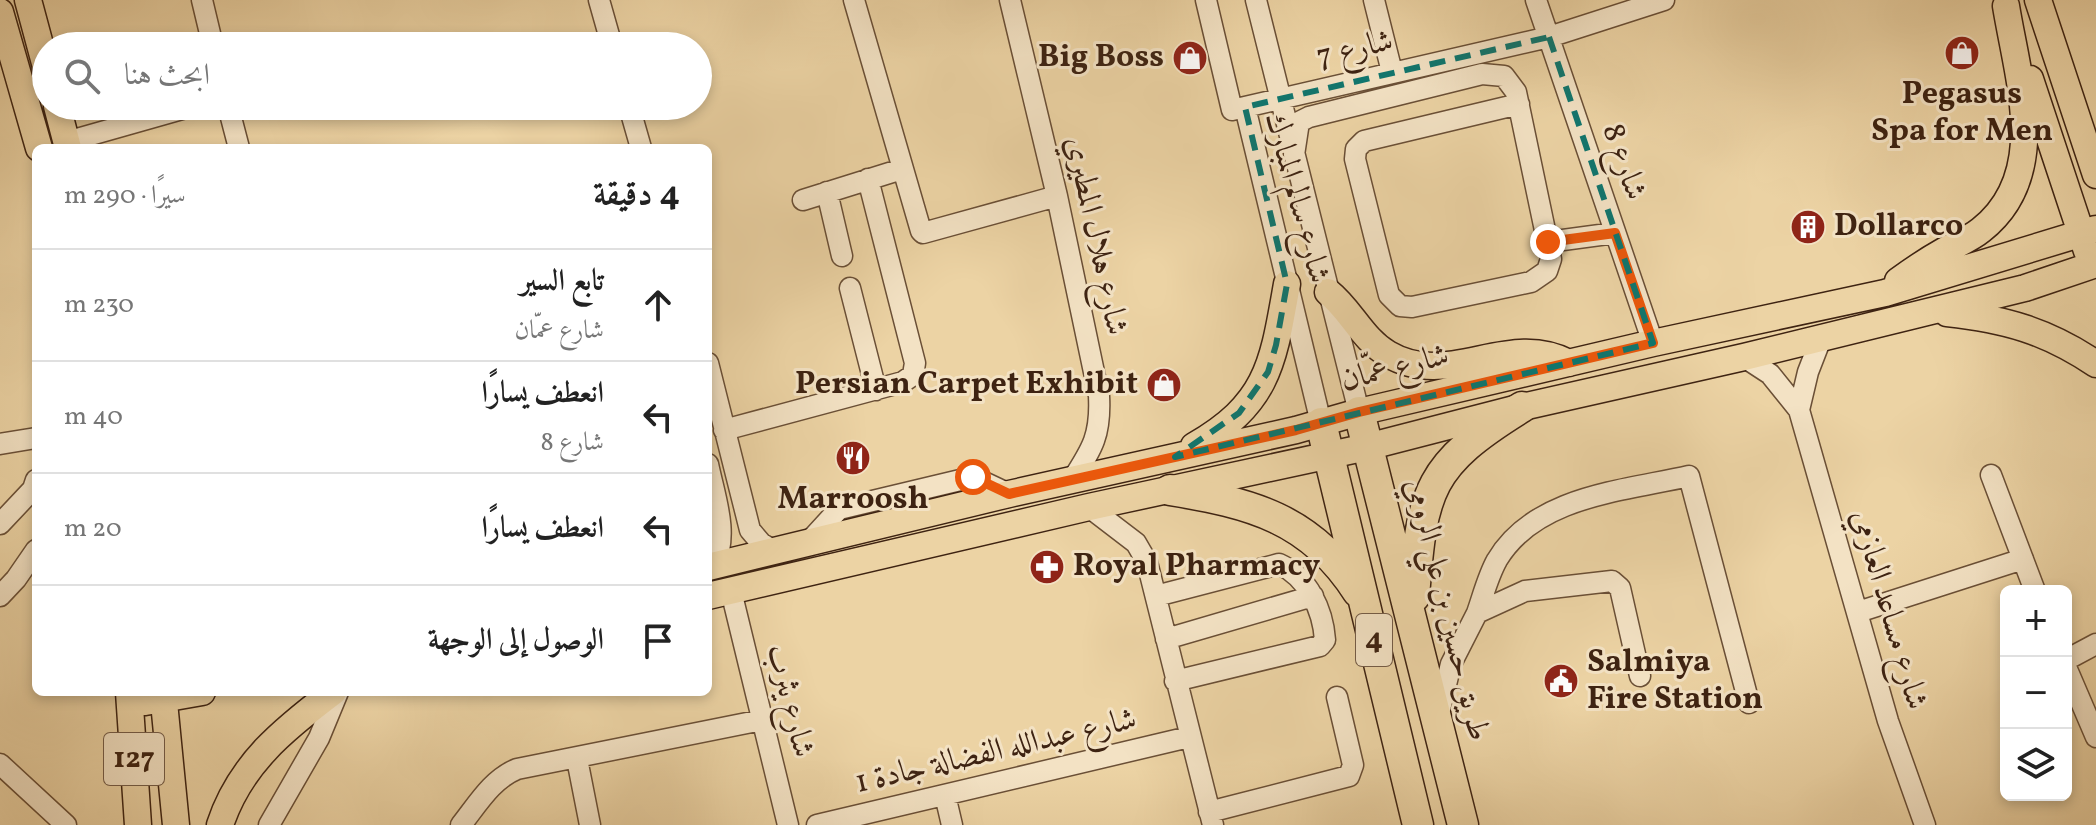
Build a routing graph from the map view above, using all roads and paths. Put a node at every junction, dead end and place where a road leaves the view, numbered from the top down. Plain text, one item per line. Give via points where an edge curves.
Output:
1 (28, 0) edge
2 (202, 0) edge
3 (599, 0) edge
4 (854, 0) edge
5 (1010, 0) edge
6 (1206, 0) edge
7 (1256, 0) edge
8 (1374, 0) edge
9 (1536, 0) edge
10 (1664, 0) edge
11 (2038, 0) edge
12 (2005, 3) edge
13 (0, 12) edge
14 (37, 32) edge
15 (210, 32) edge
16 (608, 32) edge
17 (1549, 37) junction
18 (1392, 72) junction
19 (2071, 95) junction
20 (1279, 99) junction
21 (1519, 104) junction
22 (1245, 107) junction
23 (61, 120) edge
24 (148, 120) edge
25 (232, 120) edge
26 (633, 120) edge
27 (2096, 122) edge
28 (38, 144) edge
29 (67, 144) edge
30 (70, 144) edge
31 (238, 144) edge
32 (640, 144) edge
33 (1294, 155) junction
34 (902, 169) junction
35 (2096, 175) edge
36 (868, 179) junction
37 (827, 192) junction
38 (1057, 196) junction
39 (803, 200) dead end
40 (2088, 232) edge
41 (1615, 233) junction
42 (1548, 242) junction
43 (1317, 248) junction
44 (842, 256) dead end
45 (2095, 269) edge
46 (1285, 272) junction
47 (850, 288) dead end
48 (1328, 292) junction
49 (1885, 293) junction
50 (1924, 311) junction
51 (1822, 336) junction
52 (1653, 343) junction
53 (1744, 357) junction
54 (1569, 363) junction
55 (2096, 364) edge
56 (712, 380) edge
57 (876, 390) junction
58 (1522, 407) junction
59 (1799, 410) junction
60 (1359, 412) junction
61 (1321, 423) junction
62 (724, 430) junction
63 (32, 439) edge
64 (0, 444) edge
65 (1367, 447) junction
66 (1329, 455) junction
67 (1175, 457) junction
68 (1991, 475) dead end
69 (1072, 480) junction
70 (712, 484) edge
71 (32, 490) edge
72 (1170, 490) junction
73 (1089, 507) junction
74 (0, 524) edge
75 (776, 552) junction
76 (32, 556) edge
77 (2023, 559) junction
78 (712, 565) edge
79 (712, 566) edge
80 (2033, 585) edge
81 (720, 593) edge
82 (0, 596) edge
83 (1156, 596) junction
84 (1313, 596) junction
85 (1365, 603) junction
86 (1858, 612) junction
87 (1477, 613) junction
88 (1412, 623) junction
89 (1166, 639) junction
90 (2096, 644) edge
91 (2072, 657) edge
92 (1640, 676) dead end
93 (1175, 681) junction
94 (2072, 681) edge
95 (152, 696) edge
96 (163, 696) edge
97 (331, 696) edge
98 (335, 696) edge
99 (1337, 697) dead end
100 (130, 698) edge
101 (1749, 703) dead end
102 (762, 720) junction
103 (1437, 721) junction
104 (1189, 737) junction
105 (2096, 737) edge
106 (577, 759) junction
107 (0, 764) edge
108 (1455, 794) junction
109 (945, 795) junction
110 (1416, 815) edge
111 (1211, 818) edge
112 (66, 825) edge
113 (138, 825) edge
114 (176, 825) edge
115 (220, 825) edge
116 (269, 825) edge
117 (461, 825) edge
118 (590, 825) edge
119 (788, 825) edge
120 (817, 825) edge
121 (952, 825) edge
122 (1463, 825) edge
123 (1925, 825) edge

1 - 14 main road
2 - 15 street
3 - 16 street
4 - 34 street
5 - 38 street, شارع هلال المطيري
6 - 22 street, شارع سالم المبارك via 1232,110
7 - 20 street, شارع سالم المبارك
8 - 18 street
9 - 17 street, شارع 8
10 - 17 street, شارع 7
11 - 19 main road
12 - 40 main road
12 - 49 main road via 2025,129 2019,178 2003,208 1980,231 1923,263
13 - 28 main road
17 - 18 street, شارع 7
17 - 41 street, شارع 8
18 - 20 street, شارع 7
19 - 27 main road
19 - 35 main road
20 - 22 street, شارع 7
20 - 33 street, شارع سالم المبارك
21 - 33 street via 1504,76 1482,74 1309,117 1299,122
21 - 42 street
21 - 42 street via 1364,141 1355,159 1389,295 1400,306 1531,282 1547,271
22 - 46 street, شارع سالم المبارك
23 - 29 main road
24 - 30 street
25 - 31 street
26 - 32 street
33 - 43 street, شارع سالم المبارك
34 - 36 street
34 - 38 street via 923,233
36 - 37 street
36 - 57 street via 916,369 909,380
37 - 39 street
37 - 44 street
38 - 69 street, شارع هلال المطيري via 1099,396 1100,421 1091,451
40 - 45 main road
40 - 49 main road, شارع عمّان
41 - 42 street
41 - 52 street, شارع 8
43 - 46 street via 1313,265
43 - 48 street, شارع سالم المبارك
45 - 50 main road
46 - 61 street, شارع سالم المبارك
46 - 67 main road via 1276,345 1258,389 1230,422
47 - 57 street
48 - 54 main road via 1374,344 1405,362 1440,367 1532,351
48 - 60 street, شارع سالم المبارك
49 - 52 main road, شارع عمّان
50 - 51 main road
50 - 55 main road via 2005,321 2052,338
51 - 53 main road
51 - 59 street, شارع مساعد العازمي
52 - 54 main road, شارع عمّان
53 - 58 main road
53 - 59 street, شارع مساعد العازمي via 1770,374
54 - 60 main road, شارع عمّان
56 - 62 street
57 - 62 street
58 - 65 main road
58 - 88 highway via 1471,440 1435,484 1417,541
59 - 86 street, شارع مساعد العازمي
60 - 61 main road, شارع عمّان
60 - 65 highway, طريق حسين بن علي الرومي / 4
61 - 66 highway, 4
61 - 67 main road, شارع عمّان
62 - 75 street via 750,530
63 - 64 street
65 - 66 main road
65 - 88 highway, طريق حسين بن علي الرومي / 4
66 - 72 main road
66 - 85 highway, 4
67 - 69 main road, شارع عمّان
68 - 77 street
69 - 75 main road, شارع عمّان
70 - 78 street via 722,535 721,552
71 - 74 street
72 - 73 main road
72 - 85 highway via 1243,503 1286,523 1333,559
73 - 81 main road
73 - 83 street via 1136,543
75 - 79 main road, شارع عمّان
76 - 82 street
77 - 80 street
77 - 86 street
81 - 102 street, شارع يثرب
83 - 84 street via 1279,564
83 - 89 street
84 - 89 street
84 - 93 street via 1324,620 1325,640 1320,646
85 - 110 highway, 4
86 - 123 street, شارع مساعد العازمي via 1888,721
87 - 92 street via 1525,591 1612,581 1620,588
87 - 101 street via 1497,560 1526,526 1562,505 1689,476
87 - 103 street via 1451,664
88 - 103 highway, طريق حسين بن علي الرومي / 4
89 - 93 street
90 - 91 street
93 - 104 street
94 - 105 street
95 - 100 main road
96 - 114 main road, 127
97 - 115 main road via 256,758 238,783
98 - 116 street via 319,738
99 - 111 street via 1353,765 1349,776
100 - 113 main road, 127
102 - 106 street
102 - 119 street, شارع يثرب
103 - 108 highway, طريق حسين بن علي الرومي / 4
104 - 109 street, شارع عبدالله الفضالة جادة 1
104 - 111 street
106 - 117 street via 504,774
106 - 118 street
107 - 112 street
108 - 110 highway
108 - 122 highway, طريق حسين بن علي الرومي / 4
109 - 120 street, شارع عبدالله الفضالة جادة 1
109 - 121 street

